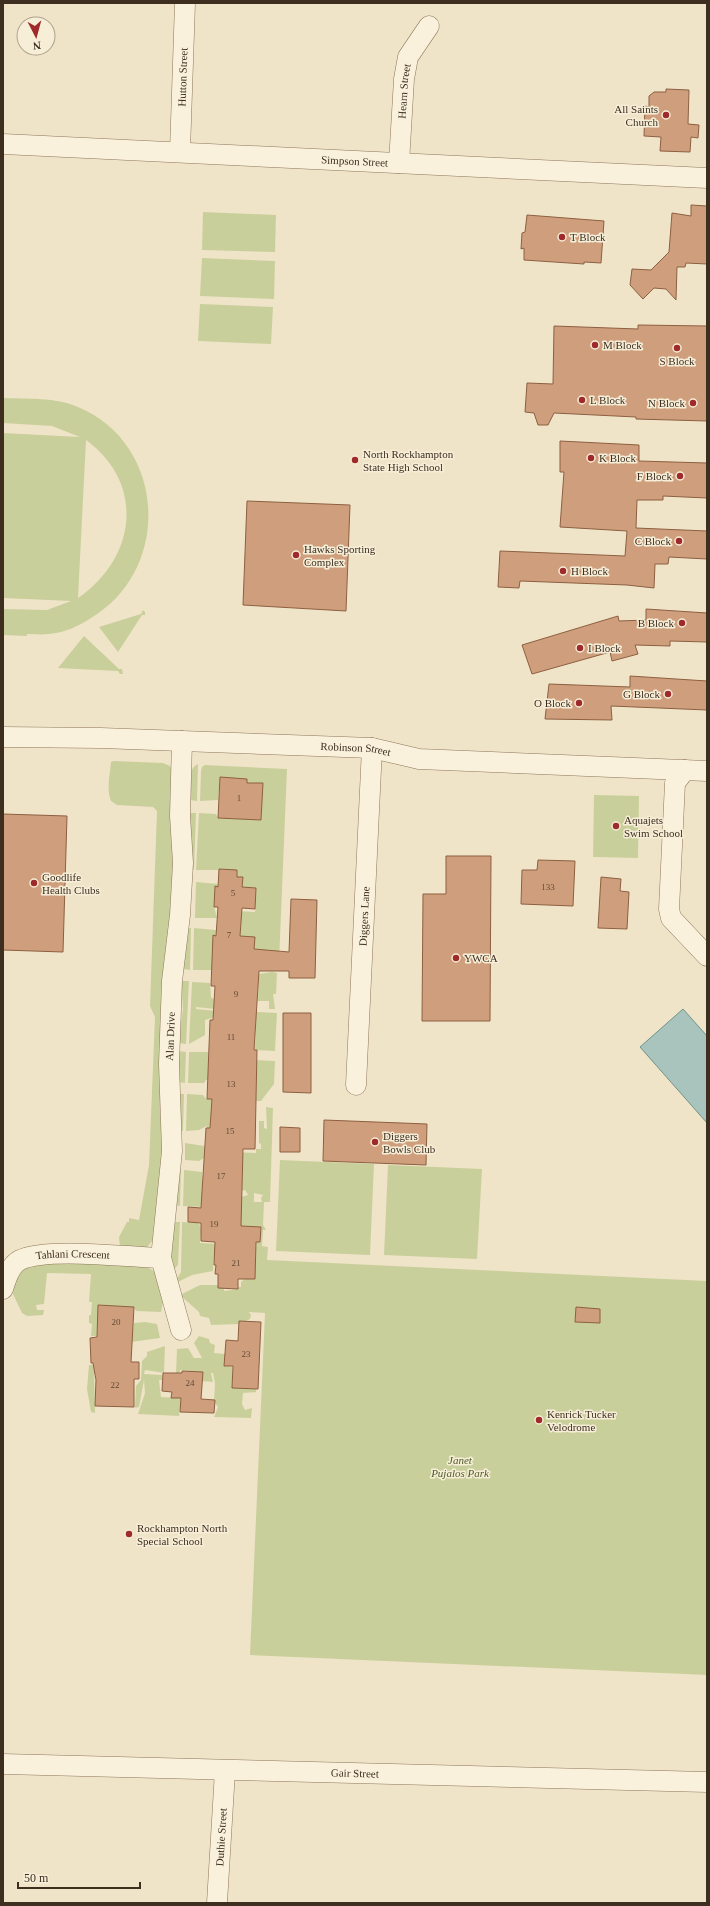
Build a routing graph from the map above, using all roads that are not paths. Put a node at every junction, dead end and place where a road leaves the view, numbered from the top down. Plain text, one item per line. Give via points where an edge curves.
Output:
1 (185, 3) edge
2 (429, 26) dead end
3 (3, 144) edge
4 (180, 151) junction
5 (399, 163) junction
6 (707, 178) edge
7 (3, 737) edge
8 (182, 741) junction
9 (372, 748) junction
10 (685, 770) junction
11 (707, 771) edge
12 (707, 956) edge
13 (356, 1085) dead end
14 (161, 1258) junction
15 (3, 1289) edge
16 (181, 1330) dead end
17 (3, 1764) edge
18 (225, 1771) junction
19 (707, 1782) edge
20 (217, 1903) edge

1 - 4 street, Hutton Street
2 - 5 street, Hearn Street via 408,57 404,79
3 - 4 street, Simpson Street
4 - 5 street, Simpson Street
5 - 6 street, Simpson Street
7 - 8 street, Robinson Street
8 - 9 street, Robinson Street
8 - 14 street, Alan Drive via 180,816 183,863 172,981 169,1064 172,1151
9 - 10 street, Robinson Street via 419,758
9 - 13 street, Diggers Lane
10 - 11 street, Robinson Street
10 - 12 street via 675,783 669,909 671,918
14 - 15 street, Tahlani Crescent via 49,1253 30,1256 18,1261 10,1270
14 - 16 street, Alan Drive
17 - 18 street, Gair Street
18 - 19 street, Gair Street
18 - 20 street, Duthie Street

